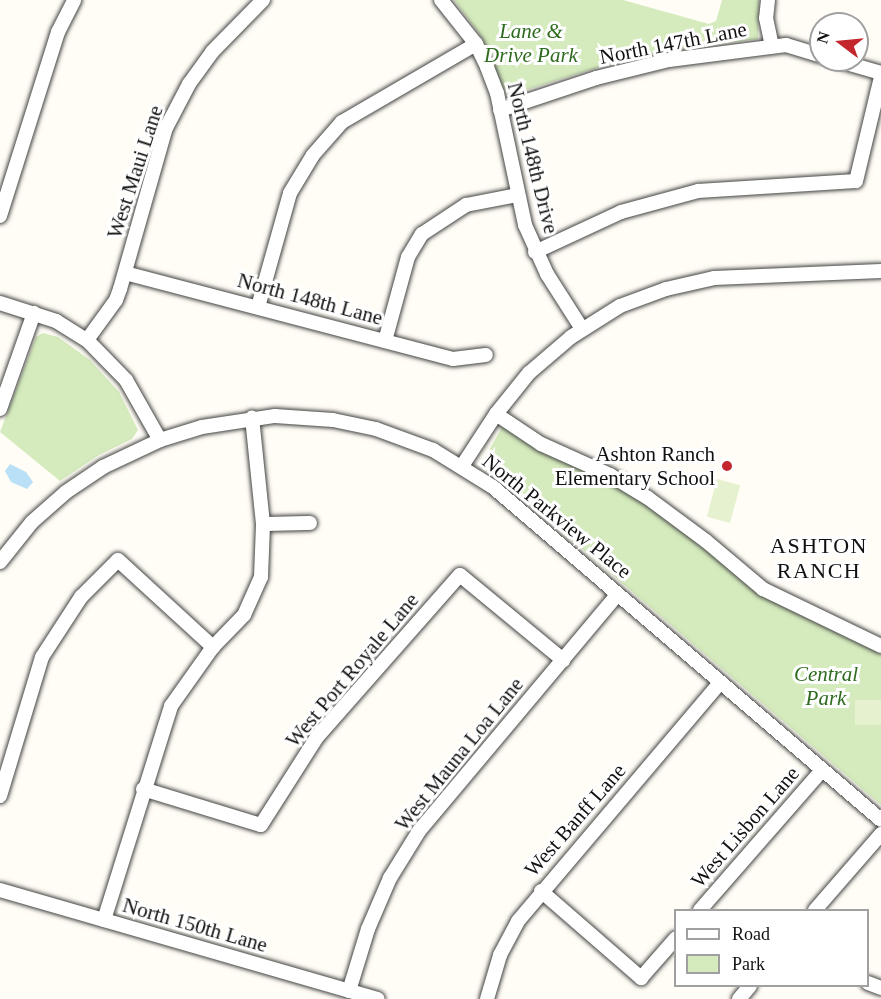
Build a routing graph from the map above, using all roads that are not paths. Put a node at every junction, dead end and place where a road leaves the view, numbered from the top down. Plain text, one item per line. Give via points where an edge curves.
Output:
1 (74, 0) edge
2 (263, 0) edge
3 (441, 0) edge
4 (768, 0) edge
5 (476, 44) junction
6 (772, 46) junction
7 (809, 52) edge
8 (881, 75) edge
9 (500, 110) junction
10 (518, 195) junction
11 (0, 216) edge
12 (535, 252) junction
13 (881, 271) edge
14 (125, 273) junction
15 (0, 303) edge
16 (258, 307) junction
17 (34, 313) junction
18 (582, 329) junction
19 (87, 340) junction
20 (385, 341) junction
21 (486, 355) dead end
22 (0, 409) edge
23 (496, 414) junction
24 (252, 418) junction
25 (160, 440) junction
26 (462, 466) junction
27 (310, 523) dead end
28 (262, 524) junction
29 (0, 562) edge
30 (618, 594) junction
31 (881, 646) edge
32 (213, 647) junction
33 (563, 660) junction
34 (720, 683) junction
35 (822, 770) junction
36 (143, 789) junction
37 (0, 796) edge
38 (881, 820) edge
39 (881, 834) edge
40 (0, 890) edge
41 (541, 891) junction
42 (701, 909) edge
43 (816, 909) edge
44 (104, 920) junction
45 (674, 939) edge
46 (749, 987) edge
47 (349, 991) junction
48 (378, 999) edge
49 (487, 999) edge
50 (739, 999) edge

1 - 11 street via 58,32
2 - 14 street, West Maui Lane via 212,52 189,84 166,128
3 - 5 street, North 148th Drive
4 - 6 street via 766,18
5 - 9 street, North 148th Drive
5 - 16 street via 342,122 313,155 290,193
6 - 7 street, North 147th Lane via 786,45
6 - 9 street, North 147th Lane via 669,60 596,78
8 - 12 street via 856,181 698,191 621,212
9 - 10 street, North 148th Drive
10 - 12 street, North 148th Drive
10 - 20 street via 465,205 422,234 408,257
12 - 18 street, North 148th Drive
13 - 18 street via 739,275 702,280 631,302
14 - 16 street, North 148th Lane
14 - 19 street, West Maui Lane via 116,300
15 - 17 street
16 - 20 street, North 148th Lane
17 - 19 street
17 - 22 street
18 - 23 street via 537,365
19 - 25 street via 126,380
20 - 21 street, North 148th Lane via 453,359
23 - 26 street
23 - 31 street via 541,444 610,475 648,498 763,589
24 - 25 street, North Parkview Place
24 - 26 street, North Parkview Place via 303,417 361,425 419,444
24 - 28 street
25 - 29 street, North Parkview Place via 121,457 66,492 33,522
26 - 30 street, North Parkview Place via 506,497
27 - 28 street
28 - 32 street via 261,577 244,615
30 - 33 street, West Mauna Loa Lane
30 - 34 street, North Parkview Place
32 - 36 street via 171,706
32 - 37 street via 118,560 81,597 42,657
33 - 36 street, West Port Royale Lane via 460,576 317,737 261,825
33 - 47 street, West Mauna Loa Lane via 419,831 390,878 368,929
34 - 35 street, North Parkview Place
34 - 41 street, West Banff Lane
35 - 38 street, North Parkview Place
35 - 42 street, West Lisbon Lane
36 - 44 street
39 - 43 street
40 - 44 street, North 150th Lane
41 - 45 street via 641,978
41 - 49 street, West Banff Lane via 518,921 500,955
44 - 47 street, North 150th Lane
46 - 50 street
47 - 48 street, North 150th Lane

